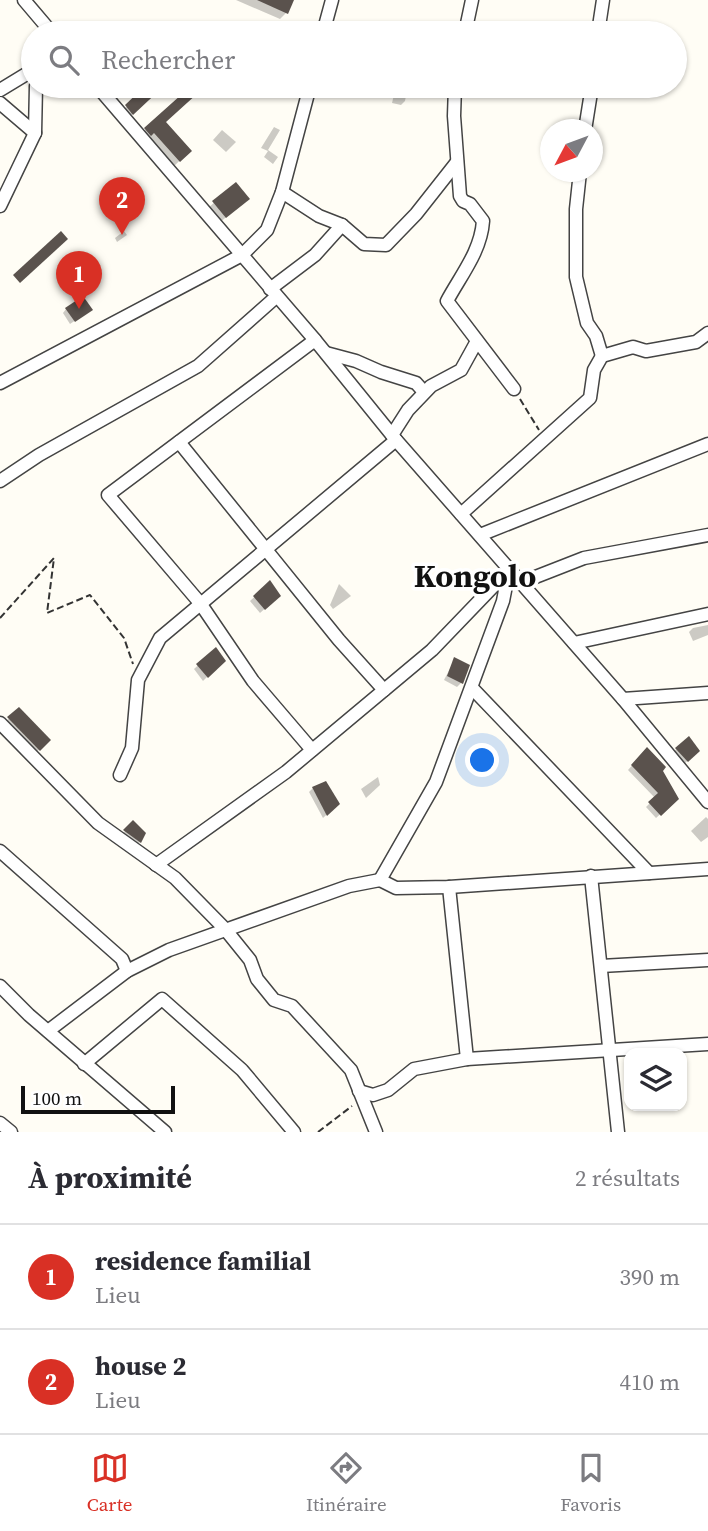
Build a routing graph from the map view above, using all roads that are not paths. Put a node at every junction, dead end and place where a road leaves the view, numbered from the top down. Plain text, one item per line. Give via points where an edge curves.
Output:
1 (23, 0) edge
2 (332, 0) edge
3 (472, 0) edge
4 (603, 0) edge
5 (41, 21) edge
6 (326, 21) edge
7 (468, 21) edge
8 (600, 21) edge
9 (21, 77) edge
10 (0, 90) edge
11 (35, 98) edge
12 (107, 98) edge
13 (307, 98) edge
14 (455, 98) edge
15 (590, 98) edge
16 (0, 103) edge
17 (587, 119) edge
18 (34, 133) junction
19 (457, 162) junction
20 (579, 182) edge
21 (282, 192) junction
22 (0, 206) edge
23 (342, 225) junction
24 (242, 255) junction
25 (273, 293) junction
26 (708, 333) edge
27 (315, 340) junction
28 (477, 341) junction
29 (326, 353) junction
30 (602, 356) junction
31 (0, 383) edge
32 (514, 389) road end
33 (424, 392) junction
34 (394, 437) junction
35 (179, 442) junction
36 (708, 444) edge
37 (0, 481) edge
38 (461, 514) junction
39 (480, 535) junction
40 (708, 535) edge
41 (265, 549) junction
42 (509, 570) junction
43 (520, 583) junction
44 (200, 603) junction
45 (708, 614) edge
46 (575, 643) junction
47 (472, 688) junction
48 (384, 690) junction
49 (708, 693) edge
50 (623, 699) junction
51 (0, 723) edge
52 (312, 750) junction
53 (120, 775) dead end
54 (708, 802) edge
55 (0, 851) edge
56 (156, 864) junction
57 (708, 869) edge
58 (649, 873) junction
59 (591, 876) junction
60 (380, 880) junction
61 (449, 887) junction
62 (225, 929) junction
63 (708, 960) edge
64 (601, 966) junction
65 (127, 971) junction
66 (0, 986) edge
67 (48, 1031) junction
68 (708, 1044) edge
69 (610, 1051) junction
70 (467, 1059) junction
71 (85, 1064) junction
72 (360, 1095) junction
73 (0, 1123) edge
74 (11, 1132) edge
75 (165, 1132) edge
76 (294, 1132) edge
77 (376, 1132) edge
78 (618, 1132) edge

1 - 5 street
2 - 6 street
3 - 7 street
4 - 8 street
9 - 10 street
11 - 18 street
12 - 24 street
13 - 21 street
14 - 19 street
15 - 17 street
16 - 18 street
18 - 22 street
19 - 23 street via 386,245 364,244
19 - 28 street via 460,196 483,221 477,250 447,301
20 - 30 street via 576,277 587,323
21 - 23 street
21 - 24 street via 267,230
23 - 25 street
24 - 25 street
24 - 31 street
25 - 27 street
25 - 37 street via 198,366
26 - 30 street via 696,342 646,351 633,347
27 - 29 street
27 - 35 street
28 - 32 street
28 - 33 street via 461,370
29 - 33 street via 416,383
29 - 34 street
30 - 38 street via 594,370 590,398
33 - 34 street
34 - 38 street
34 - 41 street
35 - 41 street
35 - 44 street via 108,495
36 - 39 street
38 - 39 street
39 - 42 street
40 - 43 street via 584,558
41 - 44 street
41 - 48 street
42 - 43 street
42 - 47 street via 503,601
42 - 48 street via 432,650
43 - 46 street
44 - 52 street via 253,681
44 - 53 street via 160,638 138,680 132,748
45 - 46 street
46 - 50 street
47 - 58 street
47 - 60 street via 436,782
48 - 52 street
49 - 50 street
50 - 54 street
51 - 56 street via 98,823
52 - 56 street
55 - 65 street via 122,959
56 - 62 street
57 - 58 street
58 - 59 street
59 - 61 street
59 - 64 street
60 - 61 street via 396,888
60 - 62 street via 349,886
61 - 70 street
62 - 65 street
62 - 72 street via 274,1000 292,1006 351,1070
63 - 64 street
64 - 69 street
65 - 67 street
66 - 67 street
67 - 71 street
68 - 69 street
69 - 70 street
69 - 78 street
70 - 72 street via 414,1069 388,1090
71 - 75 street
71 - 76 street via 162,999 242,1070
72 - 77 street
73 - 74 street

